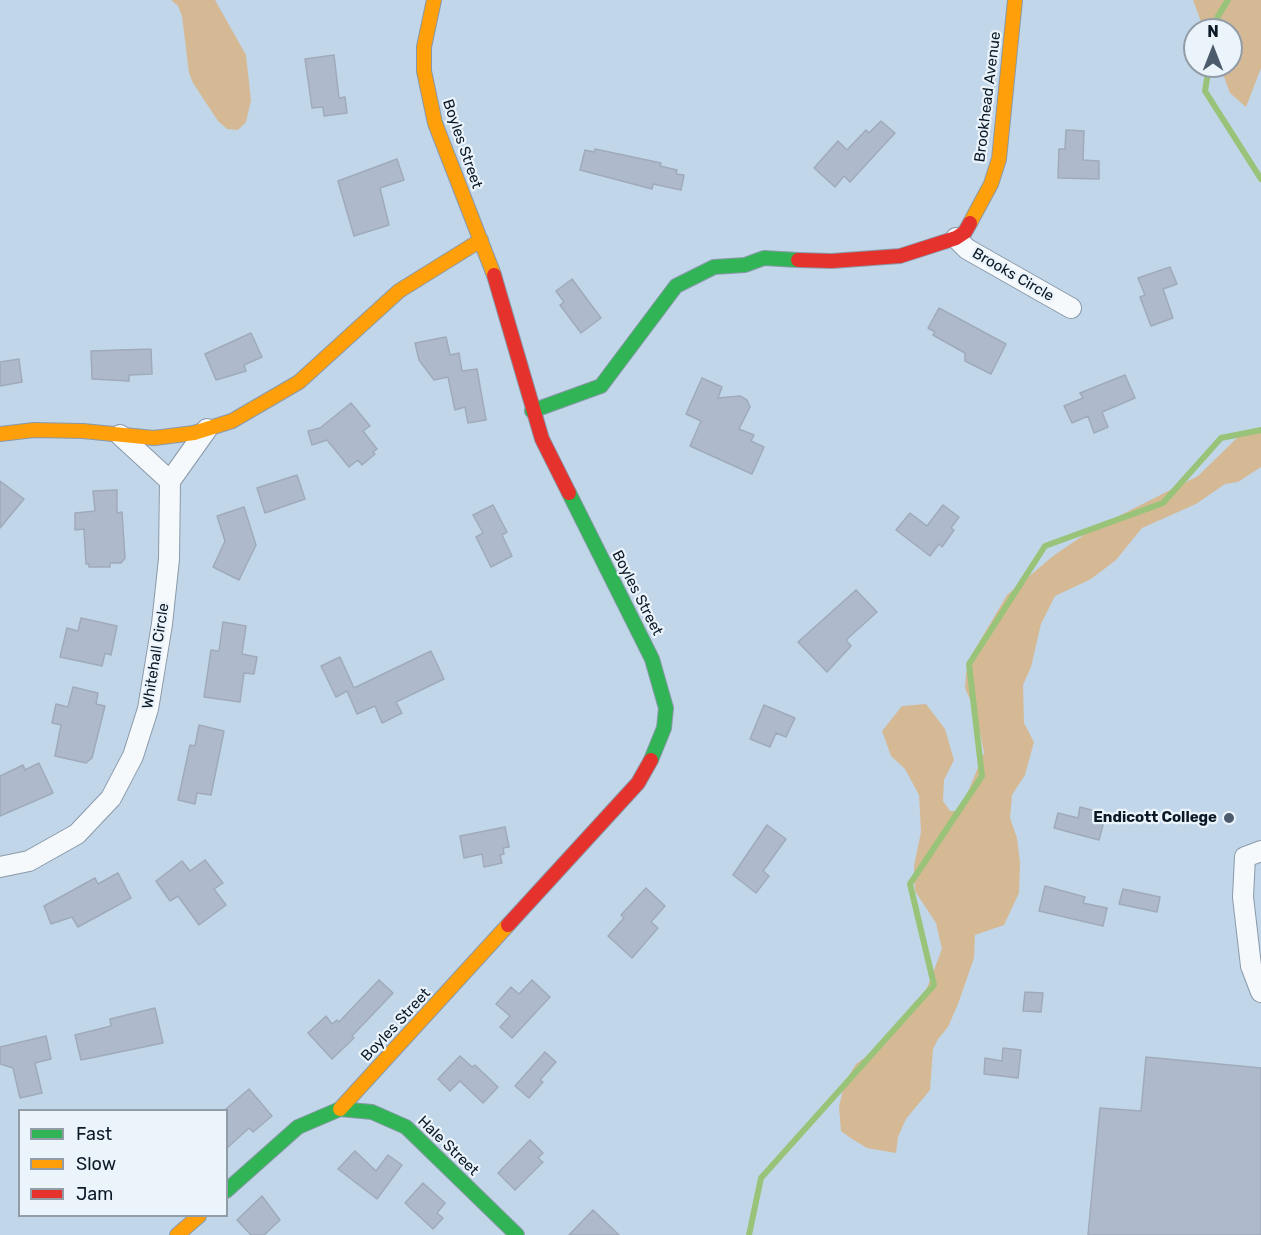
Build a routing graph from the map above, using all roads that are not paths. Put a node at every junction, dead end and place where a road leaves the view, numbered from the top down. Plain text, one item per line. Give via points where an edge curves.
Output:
1 (434, 0) edge
2 (1016, 0) edge
3 (956, 238) junction
4 (481, 240) junction
5 (1071, 309) dead end
6 (532, 411) junction
7 (207, 429) junction
8 (0, 434) edge
9 (120, 435) junction
10 (170, 481) junction
11 (1261, 851) edge
12 (0, 867) edge
13 (1261, 992) edge
14 (340, 1109) junction
15 (228, 1189) edge
16 (197, 1217) edge
17 (177, 1235) edge
18 (517, 1235) edge

1 - 4 street, Boyles Street via 424,47 428,95
2 - 3 street, Brookhead Avenue via 999,159 978,212
3 - 5 street, Brooks Circle via 967,249
3 - 6 street via 900,256 832,261 764,258 745,265 714,267 676,286 601,386
4 - 6 street, Boyles Street
4 - 7 street via 399,291 299,382 232,421
6 - 14 street, Boyles Street via 564,486 652,659 666,708 664,728 638,783
7 - 9 street via 154,438
7 - 10 street
8 - 9 street via 34,430
9 - 10 street
10 - 12 street, Whitehall Circle via 169,559 162,624 148,709 133,756 111,798 76,834 29,861
11 - 13 street via 1245,856 1243,897 1251,966
14 - 15 street, Hale Street via 298,1127
14 - 18 street, Hale Street via 372,1112 406,1127
16 - 17 street

